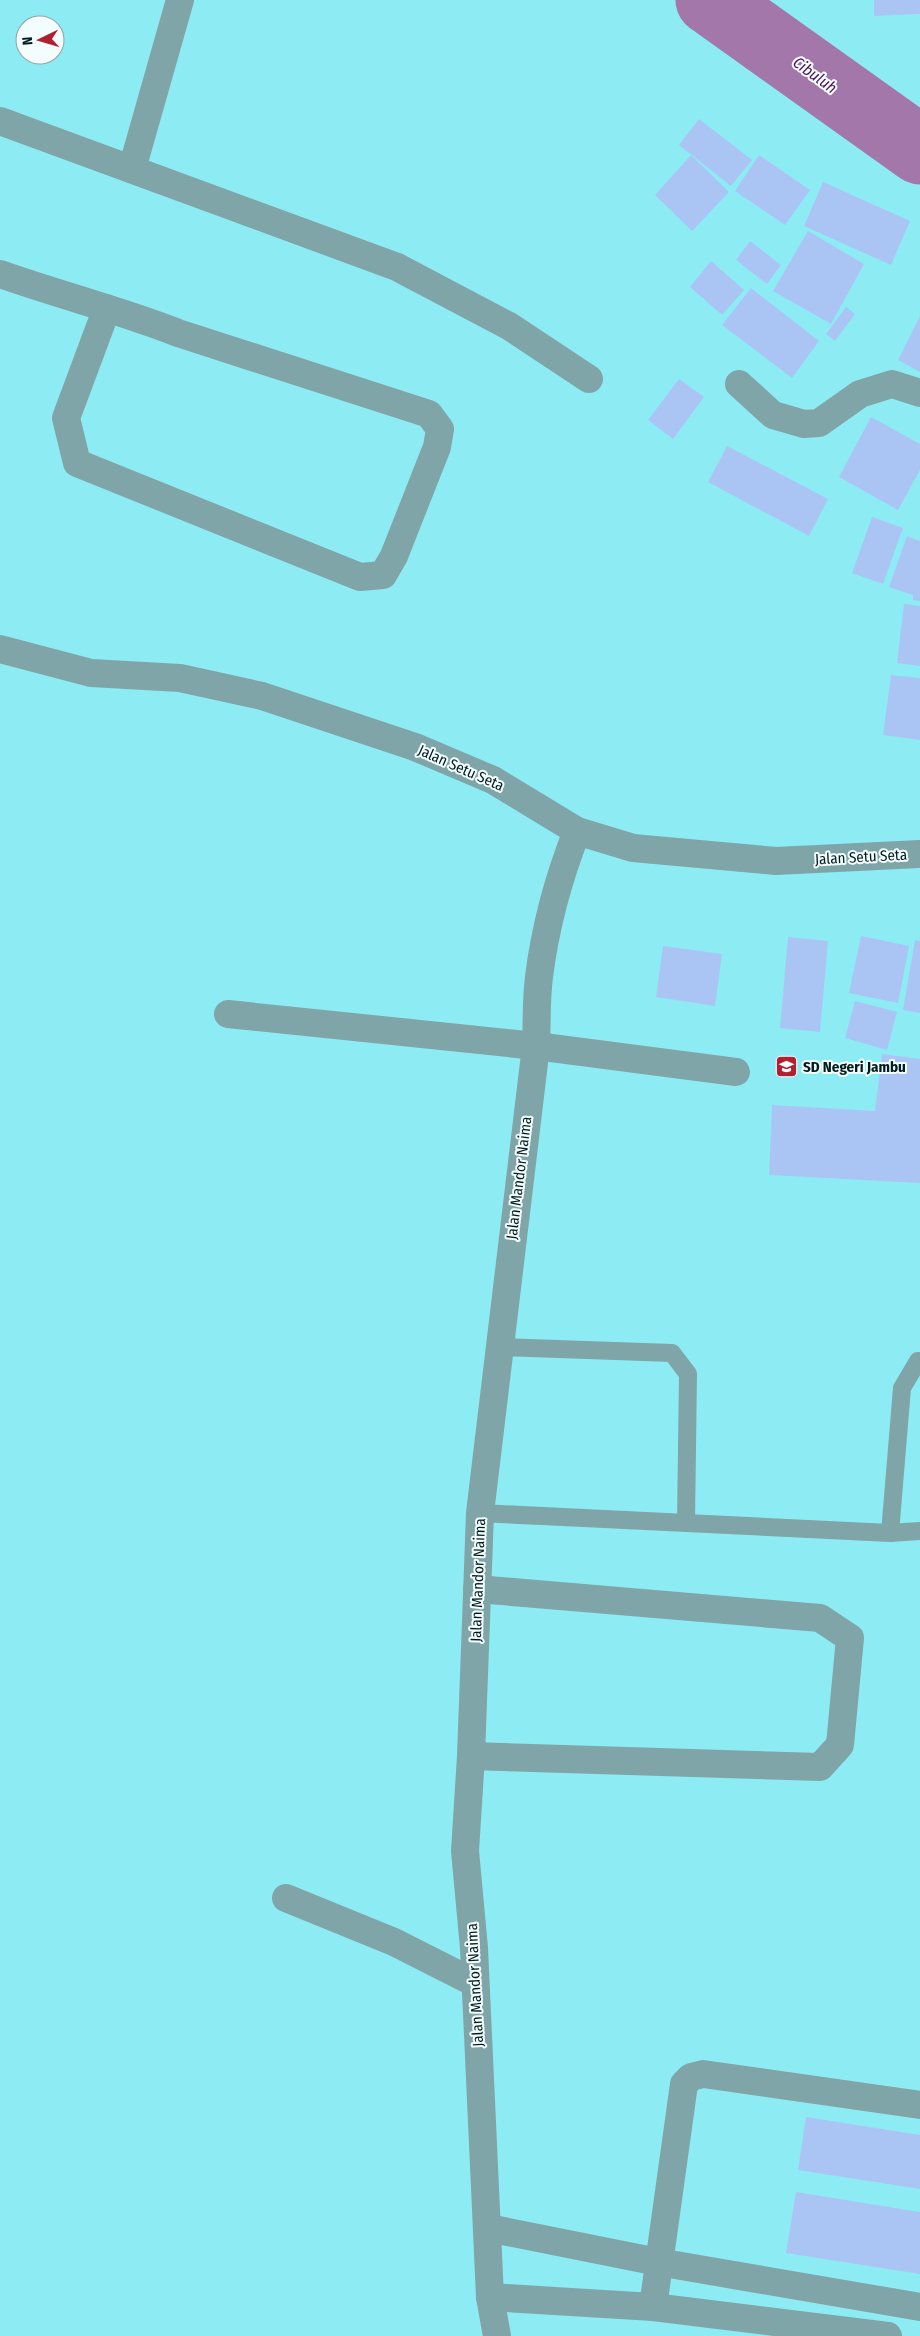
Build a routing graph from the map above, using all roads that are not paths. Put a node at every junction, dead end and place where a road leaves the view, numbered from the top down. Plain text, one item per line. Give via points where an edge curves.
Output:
1 (180, 0) edge
2 (0, 121) edge
3 (132, 169) junction
4 (0, 274) edge
5 (107, 308) junction
6 (589, 379) dead end
7 (739, 384) dead end
8 (920, 393) edge
9 (0, 649) edge
10 (577, 832) junction
11 (920, 854) edge
12 (228, 1014) dead end
13 (536, 1046) junction
14 (736, 1072) dead end
15 (499, 1347) junction
16 (920, 1361) edge
17 (480, 1513) junction
18 (686, 1522) junction
19 (920, 1531) edge
20 (890, 1533) junction
21 (477, 1590) junction
22 (471, 1756) junction
23 (286, 1898) dead end
24 (475, 1983) junction
25 (920, 2105) edge
26 (488, 2228) junction
27 (658, 2262) junction
28 (490, 2297) junction
29 (920, 2307) edge
30 (652, 2308) junction
31 (498, 2336) edge
32 (888, 2336) edge

1 - 3 street
2 - 3 street
3 - 6 street via 397,267 509,326
4 - 5 street via 48,292
5 - 5 street via 429,414 440,429 437,447 394,556 382,575 360,577 77,463 66,418
7 - 8 street via 773,415 804,424 819,423 860,394 892,384
9 - 10 street, Jalan Setu Seta via 92,674 180,678 262,696 415,747 493,780
10 - 11 street, Jalan Setu Seta via 633,848 776,861
10 - 13 street, Jalan Mandor Naima via 552,912 539,977
12 - 13 street
13 - 14 street
13 - 15 street, Jalan Mandor Naima
15 - 17 street, Jalan Mandor Naima
15 - 18 lane via 672,1353 688,1374
16 - 20 lane via 902,1388
17 - 18 lane
17 - 21 street, Jalan Mandor Naima
18 - 20 lane
19 - 20 lane
21 - 22 street, Jalan Mandor Naima
21 - 22 street via 820,1618 850,1638 840,1745 820,1767
22 - 24 street, Jalan Mandor Naima via 465,1851
23 - 24 street via 394,1942
24 - 26 street, Jalan Mandor Naima
25 - 27 street via 702,2074 691,2077 684,2084
26 - 27 street
26 - 28 street, Jalan Mandor Naima
27 - 29 street
27 - 30 street
28 - 30 street
28 - 31 street, Jalan Mandor Naima
30 - 32 street

